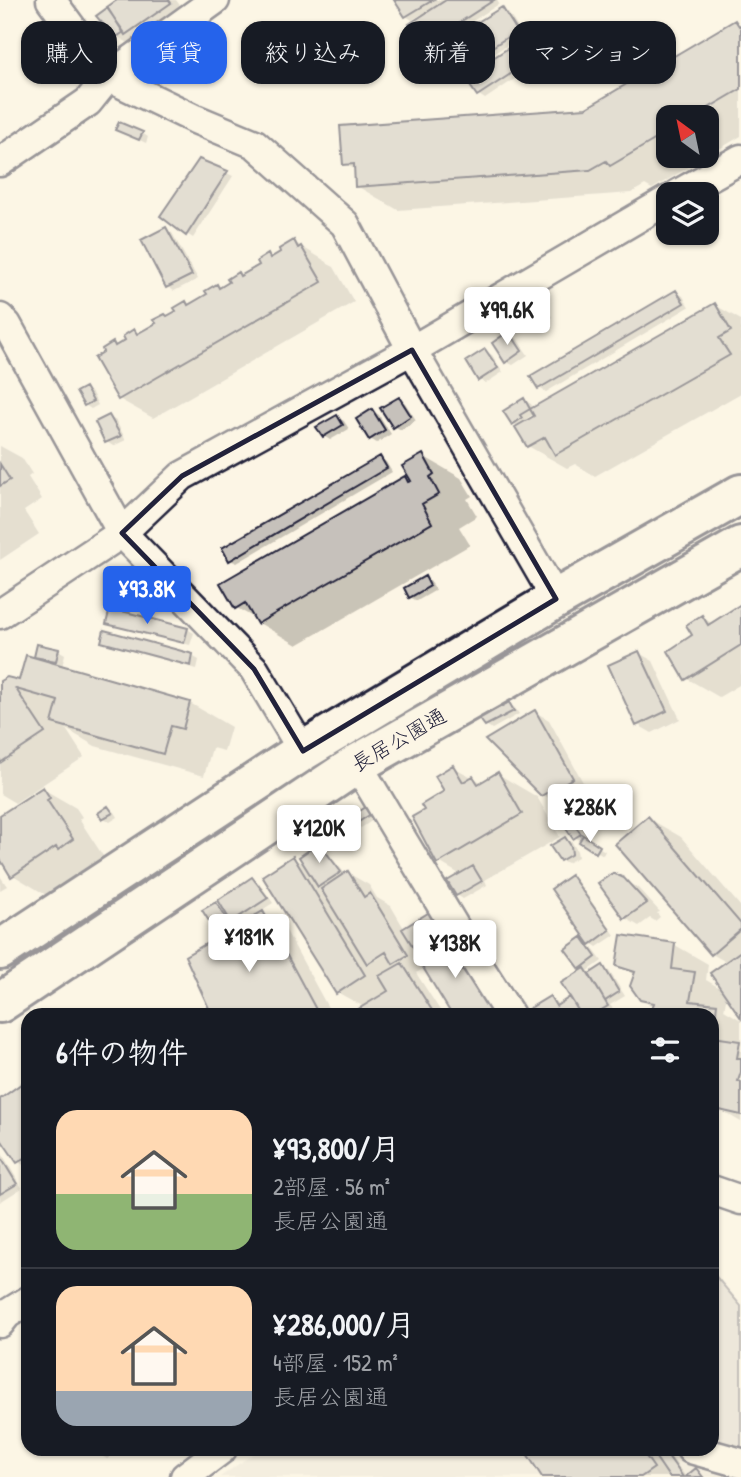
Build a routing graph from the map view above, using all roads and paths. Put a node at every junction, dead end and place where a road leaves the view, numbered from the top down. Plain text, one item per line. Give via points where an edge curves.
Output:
1 (51, 0) edge
2 (215, 0) edge
3 (66, 21) edge
4 (117, 71) edge
5 (117, 82) edge
6 (103, 84) edge
7 (741, 159) edge
8 (0, 162) edge
9 (700, 182) edge
10 (656, 207) edge
11 (0, 318) edge
12 (412, 349) junction
13 (741, 494) edge
14 (122, 533) junction
15 (741, 546) edge
16 (556, 599) junction
17 (0, 614) edge
18 (303, 751) junction
19 (357, 764) junction
20 (0, 950) edge
21 (0, 1003) edge
22 (506, 1008) edge
23 (719, 1192) edge
24 (741, 1200) edge
25 (21, 1305) edge
26 (0, 1323) edge
27 (213, 1456) edge
28 (716, 1456) edge
29 (741, 1463) edge
30 (186, 1477) edge

1 - 3 street
2 - 4 street
5 - 12 street via 255,144 345,224
6 - 8 street via 88,102
7 - 9 street
10 - 12 street
11 - 14 street
12 - 14 street via 182,476
12 - 16 street
13 - 16 main road, 長居公園通
14 - 17 street
14 - 18 street via 254,669
15 - 19 main road, 長居公園通
16 - 18 main road, 長居公園通
18 - 20 main road, 長居公園通
19 - 21 main road, 長居公園通
19 - 22 street
23 - 24 street
25 - 26 street
27 - 30 street
28 - 29 street

